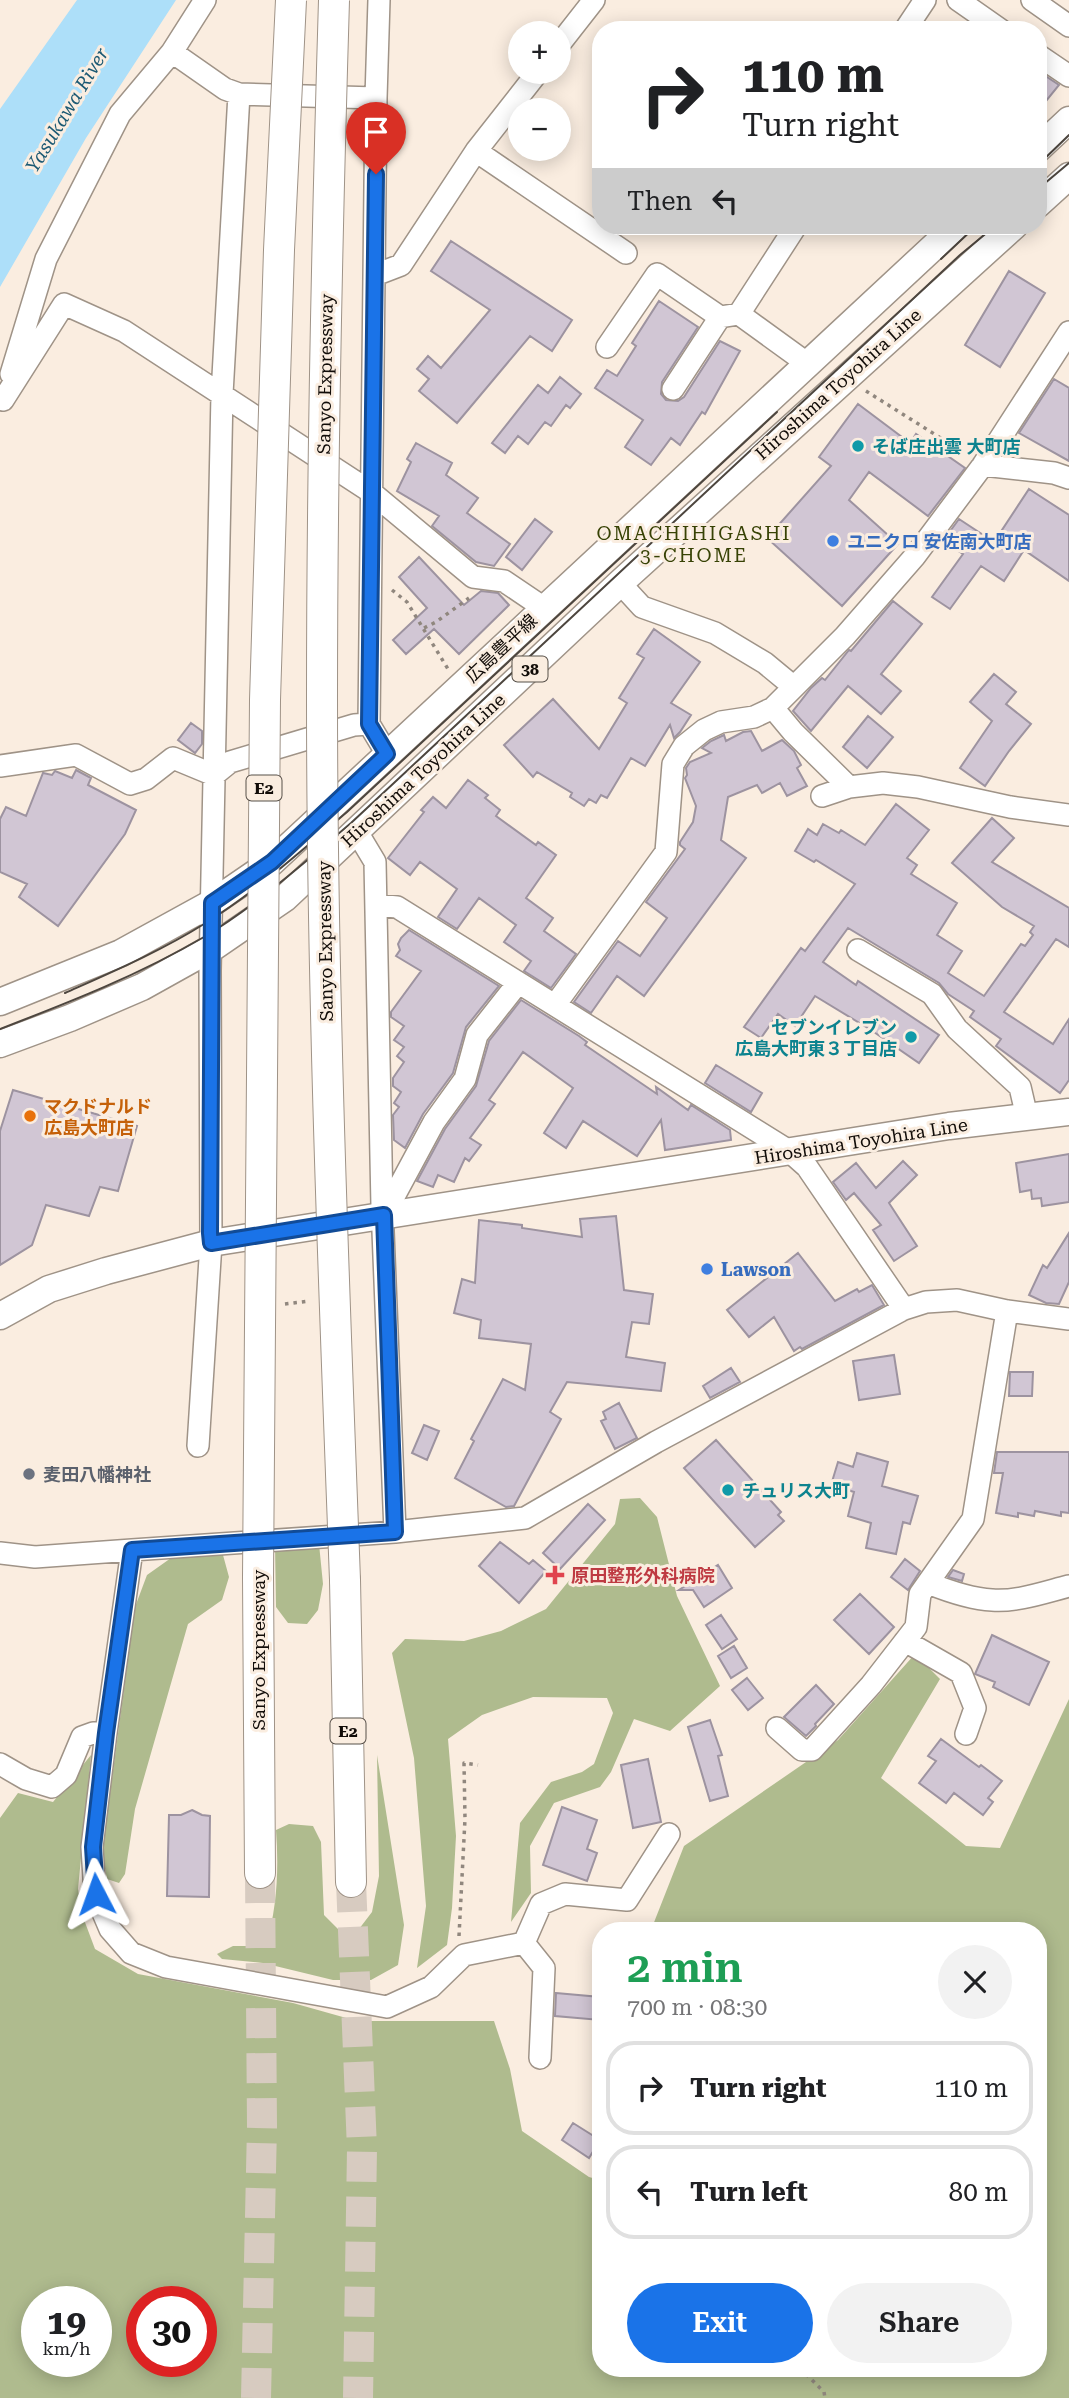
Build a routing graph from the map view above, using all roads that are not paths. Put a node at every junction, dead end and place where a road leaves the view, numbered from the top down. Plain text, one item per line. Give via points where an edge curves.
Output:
1 (205, 0) edge
2 (291, 0) edge
3 (334, 0) edge
4 (379, 0) edge
5 (594, 0) edge
6 (925, 0) edge
7 (958, 0) edge
8 (1032, 0) edge
9 (911, 21) edge
10 (988, 21) edge
11 (1069, 26) edge
12 (571, 29) edge
13 (172, 52) junction
14 (1047, 61) edge
15 (1069, 76) edge
16 (529, 84) edge
17 (239, 94) junction
18 (376, 98) junction
19 (1069, 120) edge
20 (1047, 141) edge
21 (476, 151) junction
22 (1069, 176) edge
23 (1047, 196) edge
24 (592, 230) edge
25 (600, 235) edge
26 (789, 235) edge
27 (946, 235) edge
28 (1004, 235) edge
29 (626, 253) dead end
30 (375, 275) junction
31 (730, 315) junction
32 (1069, 332) edge
33 (607, 347) dead end
34 (808, 365) junction
35 (673, 389) dead end
36 (222, 394) junction
37 (1, 403) edge
38 (983, 465) junction
39 (1069, 478) edge
40 (371, 492) junction
41 (620, 583) junction
42 (544, 608) junction
43 (794, 687) junction
44 (773, 708) junction
45 (369, 724) junction
46 (387, 754) junction
47 (0, 766) edge
48 (214, 775) junction
49 (849, 787) junction
50 (822, 796) dead end
51 (1069, 815) edge
52 (357, 832) junction
53 (212, 903) junction
54 (376, 905) junction
55 (212, 948) junction
56 (858, 950) dead end
57 (518, 983) junction
58 (0, 1002) edge
59 (555, 1005) junction
60 (0, 1044) edge
61 (1069, 1112) edge
62 (1027, 1117) junction
63 (789, 1151) junction
64 (384, 1215) junction
65 (211, 1243) junction
66 (904, 1309) junction
67 (1007, 1311) junction
68 (0, 1316) edge
69 (1069, 1319) edge
70 (198, 1446) dead end
71 (395, 1532) junction
72 (132, 1550) junction
73 (0, 1553) edge
74 (928, 1583) junction
75 (1069, 1586) edge
76 (905, 1641) junction
77 (778, 1728) dead end
78 (106, 1733) junction
79 (965, 1734) dead end
80 (0, 1764) edge
81 (669, 1834) dead end
82 (260, 1873) tunnel mouth
83 (351, 1882) tunnel mouth
84 (524, 1943) junction
85 (540, 2058) dead end

1 - 13 street
2 - 82 highway, Sanyo Expressway / E2, bridge via 265,700
3 - 83 highway, Sanyo Expressway / E2, bridge via 322,699 327,1087
4 - 18 street
5 - 12 street
6 - 9 street
7 - 10 street
8 - 11 street
13 - 17 street
13 - 37 street via 120,114 46,259
14 - 15 street
16 - 21 street
17 - 18 street
17 - 36 street
18 - 30 street
19 - 20 main road
21 - 24 street
21 - 30 street via 401,265
22 - 23 main road
25 - 29 street
26 - 31 street
27 - 34 main road, 広島豊平線 / 38
28 - 41 main road, Hiroshima Toyohira Line / 38
30 - 40 street
31 - 33 street via 657,274
31 - 34 street
31 - 35 street
32 - 38 street
34 - 42 main road, 広島豊平線 / 38
36 - 37 street via 124,331 64,304
36 - 40 street
36 - 48 street
38 - 39 street
38 - 43 street via 915,556
40 - 42 street via 473,577 504,581
40 - 45 street
41 - 43 street via 642,607 715,633
41 - 52 main road, Hiroshima Toyohira Line / 38
42 - 46 main road, 広島豊平線 / 38
43 - 44 street
44 - 49 street
44 - 59 street via 754,717 722,722 684,747 673,764 666,852
45 - 46 street
45 - 48 street via 230,762
46 - 53 main road, 広島豊平線 / 38 via 272,862
47 - 48 street via 76,755 130,784 146,779 173,758
48 - 53 street
49 - 50 street
49 - 51 street via 883,783 918,787
52 - 54 street via 375,862
52 - 55 main road, Hiroshima Toyohira Line / 38 via 285,898
53 - 55 street
53 - 58 main road, 広島豊平線 / 38 via 121,953
54 - 57 street via 397,907
54 - 64 street
55 - 60 main road, Hiroshima Toyohira Line / 38 via 142,987
55 - 65 street
56 - 62 street via 932,994 957,1029 1020,1087
57 - 59 street
57 - 64 street via 477,1035 465,1079 434,1122
59 - 63 street
61 - 62 main road, Hiroshima Toyohira Line
62 - 63 main road, Hiroshima Toyohira Line
63 - 64 main road, Hiroshima Toyohira Line
63 - 66 street via 807,1167
64 - 65 main road, Hiroshima Toyohira Line
64 - 71 street
65 - 68 main road, Hiroshima Toyohira Line via 49,1289
65 - 70 street
66 - 67 street via 957,1300
66 - 71 street via 525,1517
67 - 69 street
67 - 74 street via 973,1519
71 - 72 street
72 - 73 street via 36,1557
72 - 78 street
74 - 75 street via 993,1601
74 - 76 street via 920,1594 916,1627
76 - 77 street via 812,1750 802,1750
76 - 79 street via 961,1673 975,1708
78 - 80 street via 82,1737 66,1775 52,1787
78 - 84 street via 93,1847 96,1894 110,1929 131,1953 166,1967 387,2007 431,1987 464,1955
81 - 84 street via 627,1899 565,1894 541,1904
84 - 85 street via 544,1968

